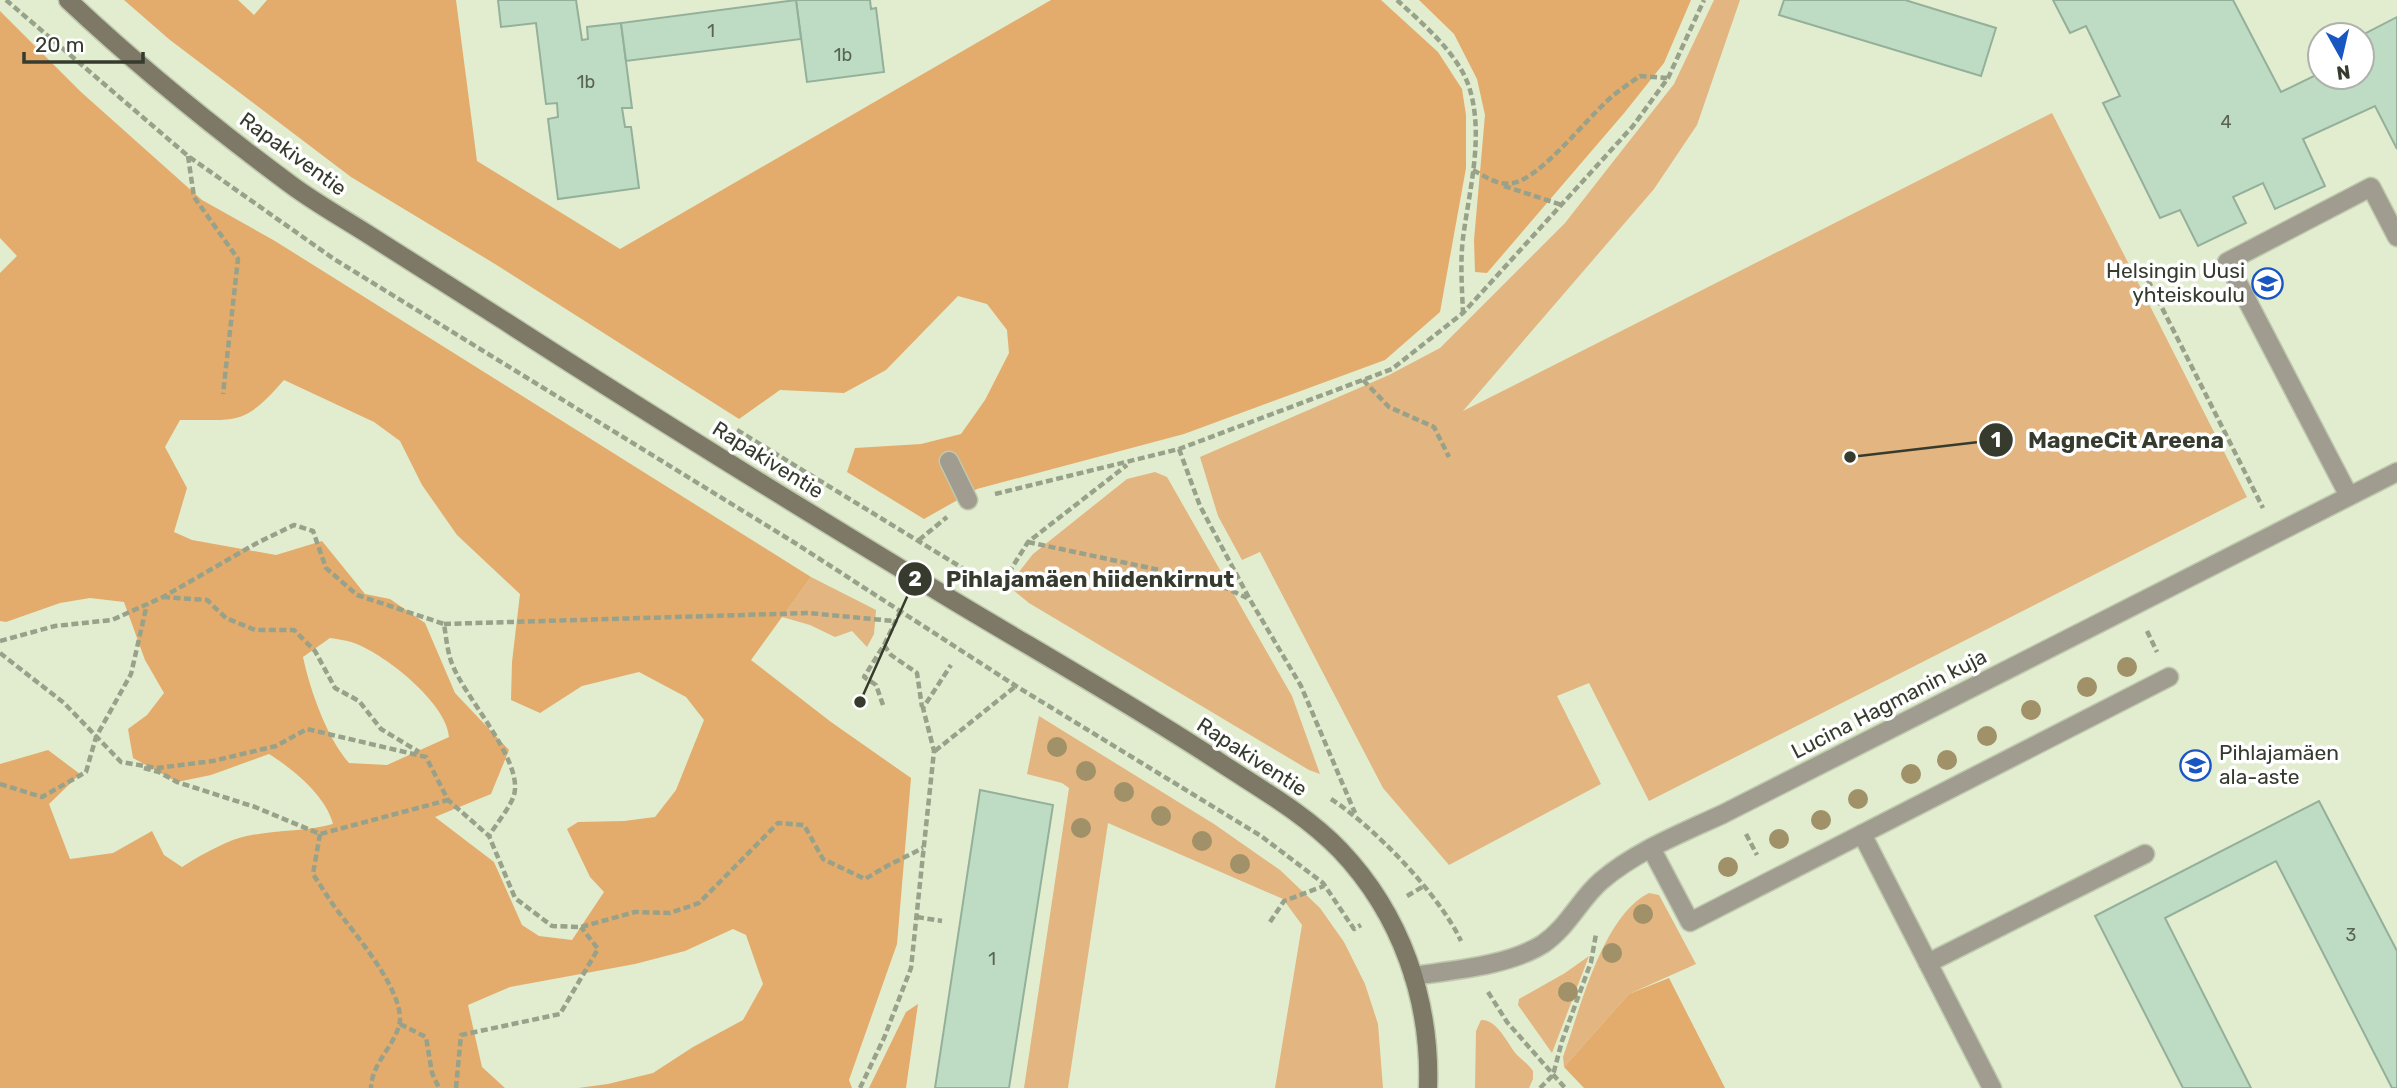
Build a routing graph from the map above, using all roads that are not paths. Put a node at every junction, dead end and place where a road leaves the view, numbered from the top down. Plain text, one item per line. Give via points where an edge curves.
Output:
1 (68, 0) edge
2 (2397, 237) edge
3 (949, 461) dead end
4 (2397, 472) edge
5 (2349, 496) junction
6 (968, 500) road end
7 (2169, 677) dead end
8 (1862, 834) junction
9 (1651, 848) junction
10 (2145, 854) dead end
11 (1928, 963) junction
12 (1413, 976) junction
13 (1428, 1088) edge
14 (1992, 1088) edge

1 - 12 main road, Rapakiventie via 293,187 1304,818 1364,877 1401,939
2 - 5 street via 2371,187 2227,262
3 - 6 street
4 - 5 street, Lucina Hagmanin kuja
5 - 9 street, Lucina Hagmanin kuja
7 - 8 street
8 - 9 street via 1690,922
8 - 11 street
9 - 12 street, Lucina Hagmanin kuja via 1600,882 1543,944 1473,968
10 - 11 street
11 - 14 street
12 - 13 main road, Rapakiventie via 1429,1051

